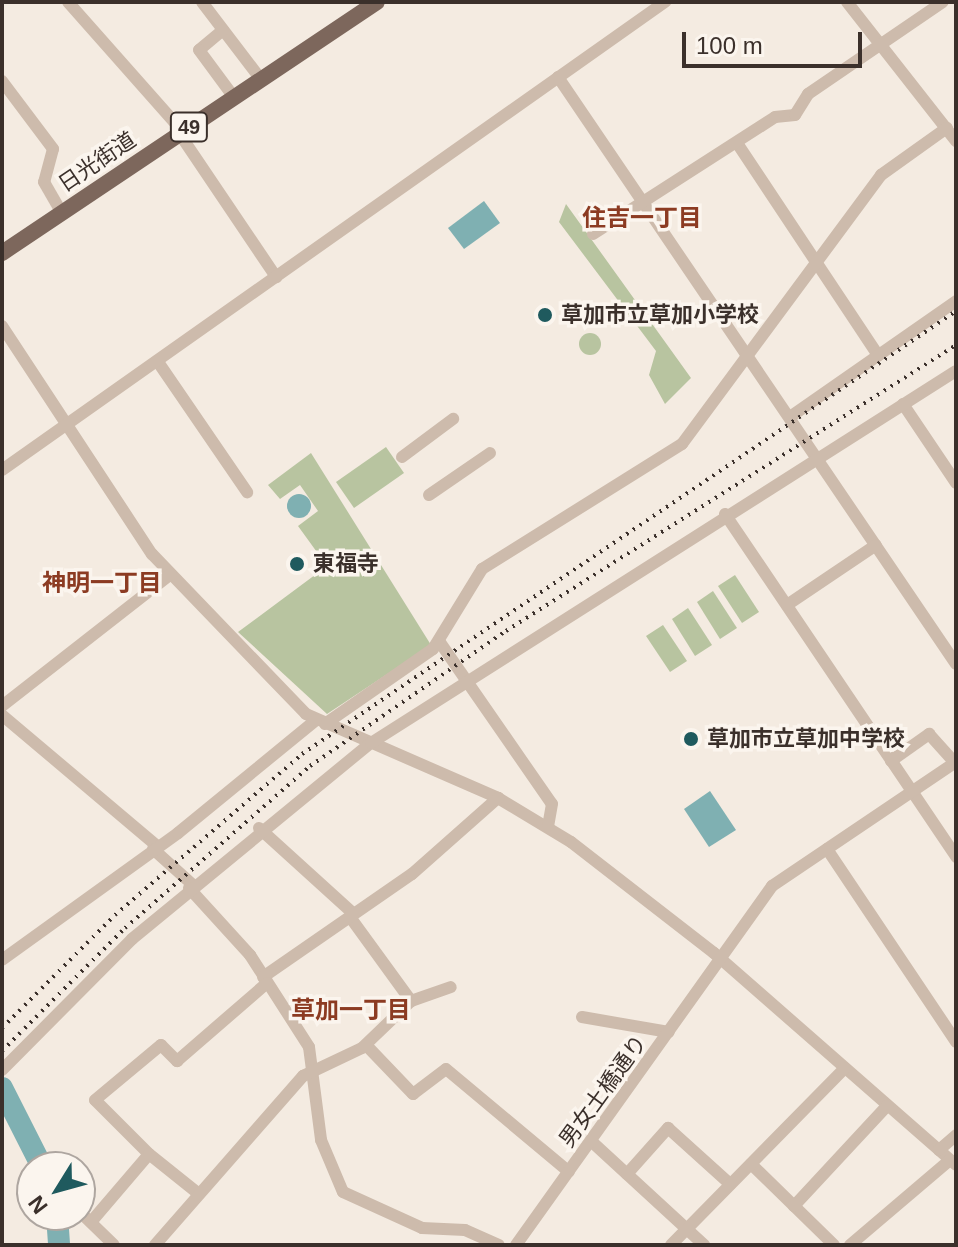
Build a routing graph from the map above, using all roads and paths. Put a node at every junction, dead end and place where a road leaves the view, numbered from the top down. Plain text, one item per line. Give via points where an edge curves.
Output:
1 (68, 2) edge
2 (202, 2) edge
3 (377, 2) edge
4 (665, 2) edge
5 (847, 2) edge
6 (943, 2) edge
7 (223, 30) junction
8 (879, 43) junction
9 (558, 77) junction
10 (260, 78) junction
11 (2, 81) edge
12 (233, 96) junction
13 (950, 127) edge
14 (181, 132) junction
15 (956, 141) edge
16 (737, 143) junction
17 (646, 200) junction
18 (62, 213) junction
19 (593, 234) dead end
20 (2, 253) edge
21 (816, 262) junction
22 (276, 277) junction
23 (956, 301) edge
24 (2, 326) edge
25 (748, 354) junction
26 (878, 355) junction
27 (158, 362) junction
28 (956, 371) edge
29 (903, 404) junction
30 (790, 417) junction
31 (453, 419) dead end
32 (66, 426) junction
33 (490, 453) dead end
34 (402, 457) dead end
35 (816, 457) junction
36 (2, 470) edge
37 (956, 483) edge
38 (247, 492) dead end
39 (429, 495) dead end
40 (725, 514) junction
41 (876, 545) junction
42 (171, 574) junction
43 (787, 605) junction
44 (439, 641) junction
45 (956, 664) edge
46 (464, 679) junction
47 (2, 706) edge
48 (2, 715) edge
49 (321, 722) junction
50 (371, 743) junction
51 (891, 761) junction
52 (956, 762) edge
53 (912, 792) junction
54 (498, 798) junction
55 (548, 826) junction
56 (259, 828) junction
57 (155, 848) junction
58 (827, 849) junction
59 (956, 857) edge
60 (191, 887) junction
61 (352, 916) junction
62 (721, 959) junction
63 (2, 960) edge
64 (265, 980) junction
65 (451, 987) dead end
66 (411, 1001) junction
67 (582, 1017) dead end
68 (669, 1032) junction
69 (956, 1042) edge
70 (366, 1045) junction
71 (4, 1068) edge
72 (845, 1068) junction
73 (310, 1069) junction
74 (887, 1106) junction
75 (956, 1135) edge
76 (591, 1141) junction
77 (939, 1150) junction
78 (149, 1154) junction
79 (953, 1163) edge
80 (751, 1164) junction
81 (569, 1172) junction
82 (627, 1174) junction
83 (730, 1184) junction
84 (199, 1194) junction
85 (794, 1206) junction
86 (96, 1216) edge
87 (96, 1227) edge
88 (686, 1228) junction
89 (114, 1245) edge
90 (155, 1245) edge
91 (499, 1245) edge
92 (516, 1245) edge
93 (671, 1245) edge
94 (704, 1245) edge
95 (834, 1245) edge
96 (850, 1245) edge

1 - 14 street
2 - 7 street
3 - 10 main road, 日光街道 / 49
4 - 9 street
5 - 8 street
6 - 8 street
7 - 10 street
7 - 12 street via 199,50
8 - 13 street
8 - 16 street via 808,94 795,115 775,117
9 - 17 street
9 - 22 street
10 - 12 main road, 日光街道 / 49
11 - 18 street via 53,149 44,182
12 - 14 main road, 日光街道 / 49
13 - 15 street
13 - 21 street via 880,176
14 - 18 main road, 日光街道 / 49
14 - 22 street
16 - 17 street
16 - 21 street
17 - 19 street
17 - 25 street
18 - 20 main road, 日光街道 / 49
21 - 25 street
21 - 26 street
22 - 27 street
23 - 26 street
24 - 32 street
25 - 30 street
25 - 44 street via 682,444 482,569
26 - 30 street
27 - 32 street
27 - 38 street
28 - 29 street
29 - 35 street
29 - 37 street
30 - 35 street
31 - 34 street
32 - 36 street
32 - 42 street via 124,517
33 - 39 street
35 - 40 street
35 - 41 street
40 - 43 street
40 - 46 street
41 - 43 street
41 - 45 street
42 - 47 street
42 - 49 street
43 - 51 street
44 - 46 street
44 - 49 street
46 - 50 street
46 - 55 street via 552,804
48 - 57 street via 14,732
49 - 50 street
49 - 57 street
50 - 54 street
50 - 56 street
51 - 52 street via 929,734
51 - 53 street
52 - 53 street, 男女土橋通り
53 - 58 street, 男女土橋通り
53 - 59 street
54 - 55 street
54 - 61 street
55 - 62 street
56 - 60 street
56 - 61 street
57 - 60 street
57 - 63 street
58 - 62 street, 男女土橋通り via 772,886
58 - 69 street
60 - 64 street
60 - 71 street
61 - 64 street
61 - 66 street
62 - 68 street, 男女土橋通り
62 - 72 street
64 - 73 street via 309,1047
64 - 78 street via 177,1061 161,1045 95,1100
65 - 66 street
66 - 70 street
67 - 68 street
68 - 76 street, 男女土橋通り
70 - 73 street
70 - 81 street via 413,1094 446,1069
72 - 74 street
72 - 80 street
73 - 84 street
73 - 91 street via 321,1140 343,1192 422,1228 465,1230
74 - 77 street
74 - 85 street
75 - 77 street
76 - 81 street, 男女土橋通り
76 - 82 street
77 - 79 street
78 - 84 street
78 - 86 street
79 - 96 street
80 - 83 street
80 - 85 street
81 - 92 street, 男女土橋通り
82 - 83 street via 668,1128
82 - 88 street
83 - 88 street
84 - 90 street
85 - 95 street
87 - 89 street
88 - 93 street
88 - 94 street

